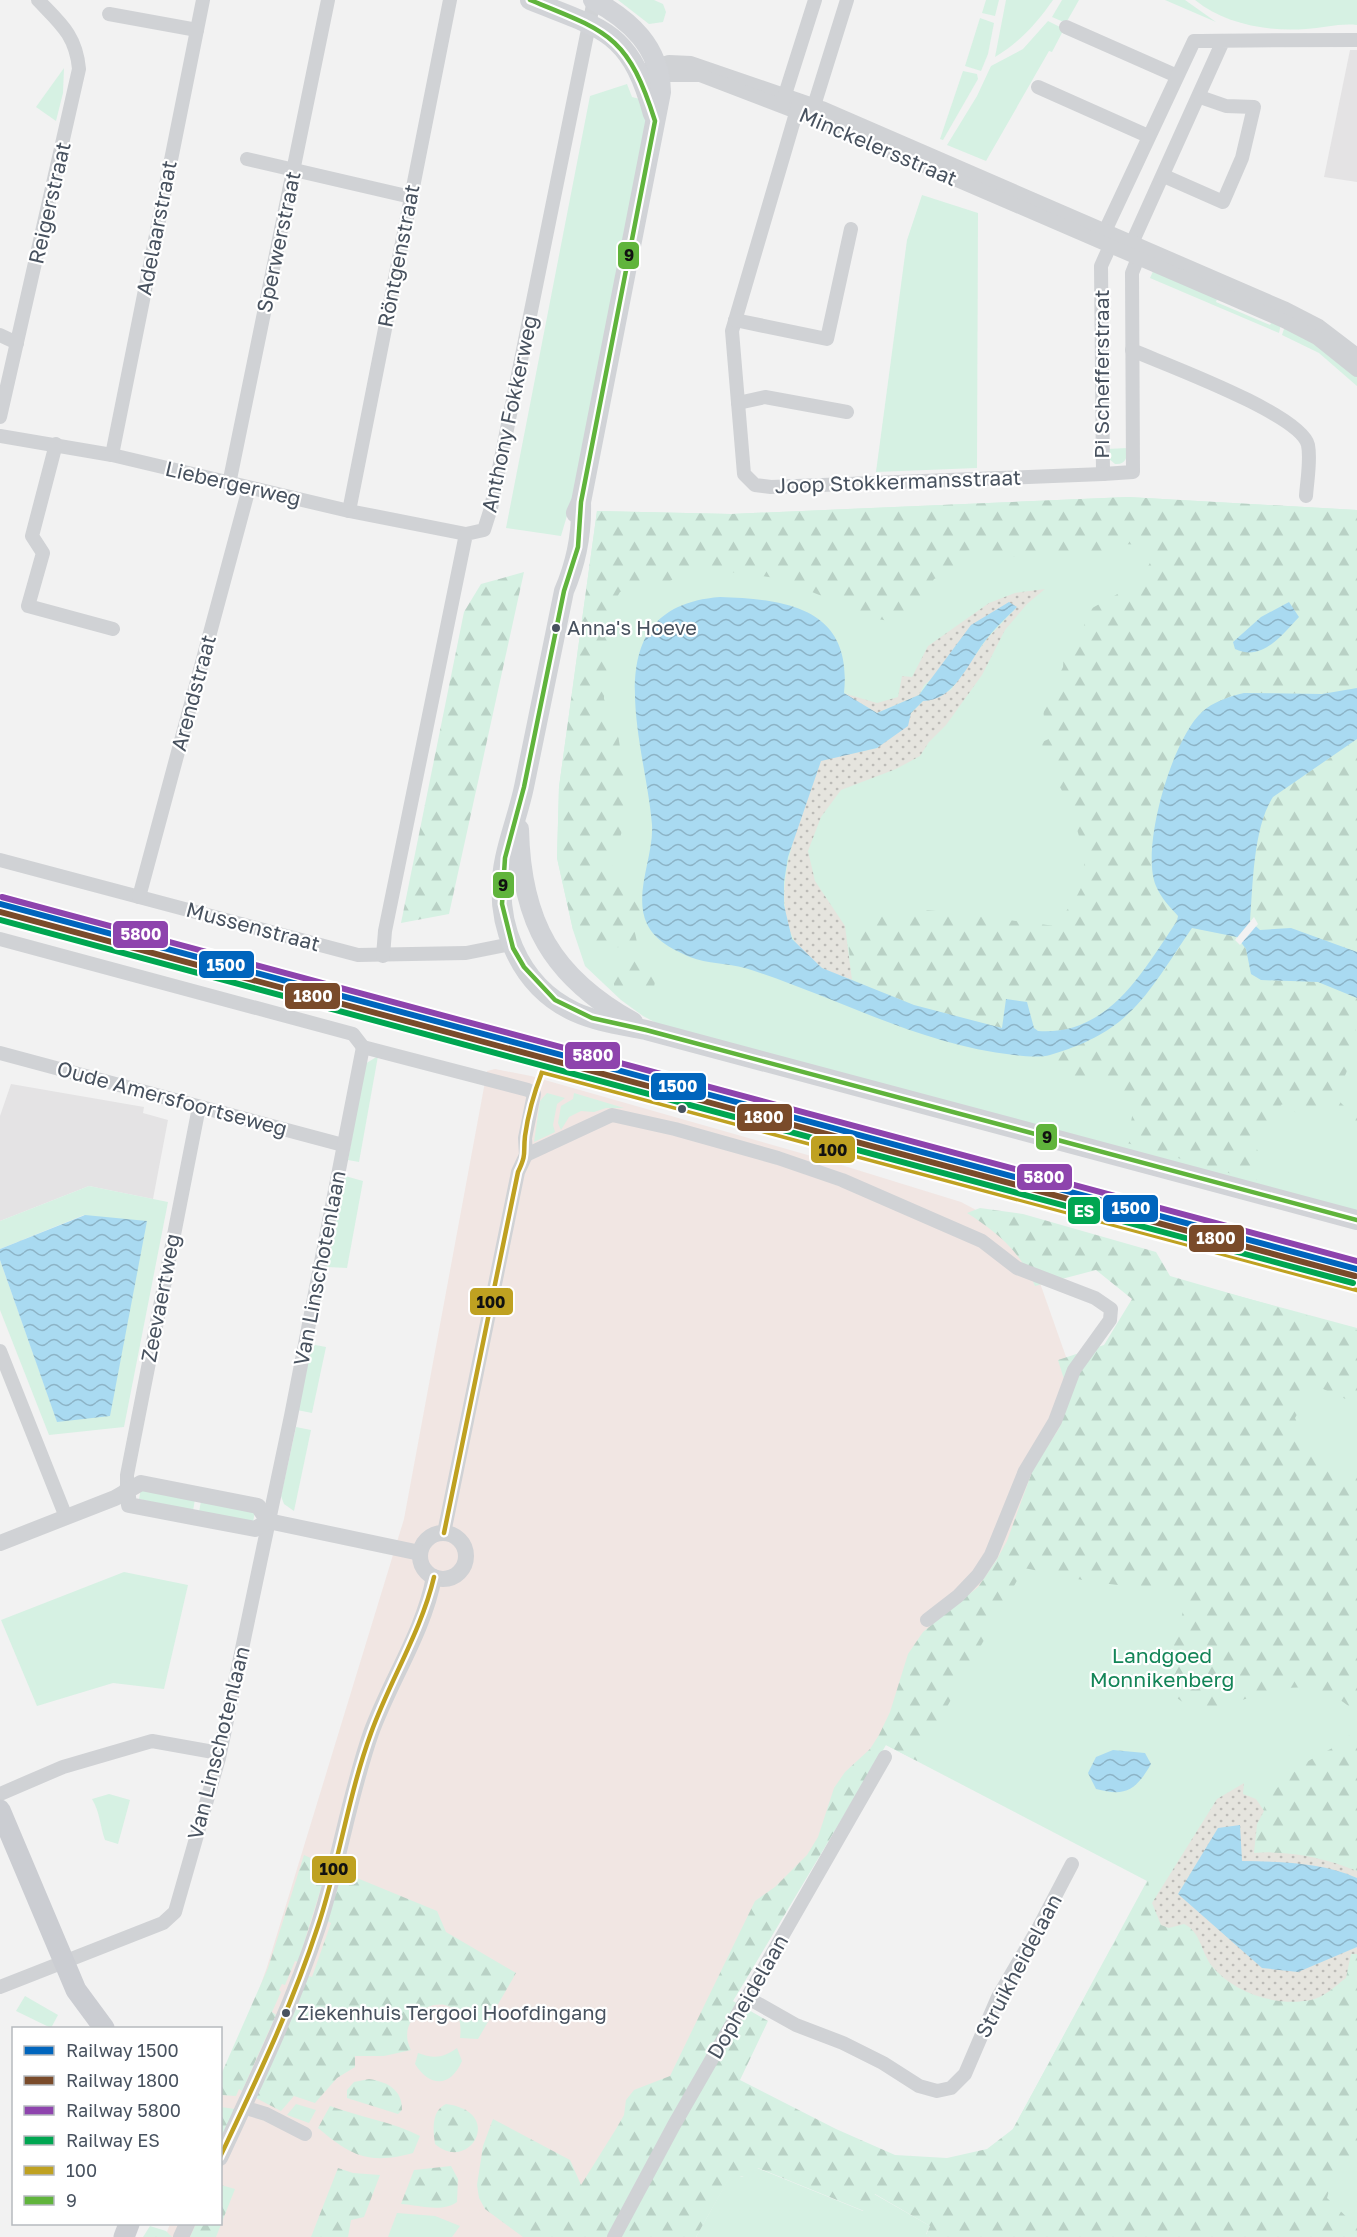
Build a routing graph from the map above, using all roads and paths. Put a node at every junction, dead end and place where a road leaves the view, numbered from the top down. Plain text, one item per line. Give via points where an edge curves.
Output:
1 (38, 0) edge
2 (203, 0) edge
3 (328, 0) edge
4 (450, 0) edge
5 (530, 0) edge
6 (593, 0) edge
7 (816, 0) edge
8 (847, 0) edge
9 (109, 15) dead end
10 (588, 24) junction
11 (1066, 27) dead end
12 (197, 30) junction
13 (1223, 40) junction
14 (1357, 40) edge
15 (653, 71) junction
16 (1177, 76) junction
17 (1038, 87) dead end
18 (1200, 97) junction
19 (783, 102) junction
20 (798, 107) junction
21 (813, 112) junction
22 (1148, 136) junction
23 (247, 159) dead end
24 (294, 169) junction
25 (1164, 176) junction
26 (411, 197) junction
27 (851, 229) dead end
28 (1105, 231) junction
29 (1132, 243) junction
30 (1110, 246) junction
31 (1138, 258) junction
32 (735, 320) junction
33 (0, 335) edge
34 (17, 344) junction
35 (1132, 350) junction
36 (1357, 355) edge
37 (1357, 370) edge
38 (738, 403) junction
39 (847, 412) dead end
40 (0, 417) edge
41 (0, 436) edge
42 (56, 444) junction
43 (112, 455) junction
44 (1103, 474) junction
45 (230, 484) junction
46 (249, 488) junction
47 (1306, 496) dead end
48 (349, 512) junction
49 (466, 534) junction
50 (113, 629) dead end
51 (519, 812) junction
52 (0, 860) edge
53 (139, 897) junction
54 (530, 910) junction
55 (504, 917) junction
56 (0, 939) edge
57 (511, 944) junction
58 (552, 951) junction
59 (383, 956) junction
60 (522, 964) junction
61 (646, 1030) junction
62 (363, 1047) junction
63 (0, 1053) edge
64 (199, 1107) junction
65 (343, 1145) junction
66 (526, 1155) junction
67 (1357, 1220) edge
68 (0, 1351) edge
69 (127, 1489) junction
70 (66, 1517) junction
71 (268, 1521) junction
72 (444, 1533) junction
73 (0, 1543) edge
74 (420, 1553) junction
75 (434, 1577) junction
76 (927, 1620) dead end
77 (219, 1754) junction
78 (885, 1757) dead end
79 (0, 1794) edge
80 (0, 1810) edge
81 (1072, 1864) dead end
82 (63, 1963) junction
83 (0, 1987) edge
84 (748, 1998) junction
85 (103, 2027) edge
86 (243, 2107) junction
87 (304, 2134) dead end
88 (222, 2154) edge
89 (614, 2237) edge

1 - 34 street, Reigerstraat via 68,31 79,69
2 - 12 street, Adelaarstraat
3 - 24 street, Sperwerstraat
4 - 26 street, Röntgenstraat
5 - 10 main road
6 - 10 street, Anthony Fokkerweg
6 - 15 main road via 636,28
7 - 19 street
8 - 21 street
9 - 12 street
10 - 15 main road via 601,29
10 - 49 street, Anthony Fokkerweg via 491,508 484,530
11 - 16 street
12 - 43 street, Adelaarstraat
13 - 14 street
13 - 16 street via 1194,41
13 - 18 street
15 - 19 street, Minckelersstraat via 691,63
15 - 51 main road via 655,121 581,502 566,542 562,564 564,591
16 - 22 street
17 - 22 street
18 - 25 street
18 - 25 street via 1226,106 1254,107 1242,158 1223,202
19 - 20 street, Minckelersstraat
20 - 21 street, Minckelersstraat
20 - 32 street, Joop Stokkermansstraat
21 - 28 street, Minckelersstraat
21 - 30 street, Minckelersstraat
22 - 28 street
23 - 24 street
24 - 26 street
24 - 45 street, Sperwerstraat
25 - 29 street
26 - 48 street, Röntgenstraat
27 - 32 street via 827,339
28 - 29 street, Minckelersstraat
28 - 30 street
29 - 31 street
29 - 36 street, Minckelersstraat via 1286,309 1319,326
30 - 31 street, Minckelersstraat
30 - 44 street, Pi Schefferstraat via 1101,266
31 - 35 street, Pi Schefferstraat via 1132,273
31 - 37 street, Minckelersstraat via 1284,321 1317,338
32 - 38 street, Joop Stokkermansstraat via 732,331
33 - 34 street
34 - 40 street, Reigerstraat
35 - 44 street, Pi Schefferstraat via 1133,472
35 - 47 street via 1272,411 1299,430 1308,445
38 - 39 street via 765,397
38 - 44 street, Joop Stokkermansstraat via 744,474 755,485
41 - 42 street, Liebergerweg
42 - 43 street, Liebergerweg
42 - 50 street via 32,536 43,553 28,606
43 - 45 street, Liebergerweg
45 - 46 street, Liebergerweg
46 - 48 street, Liebergerweg
46 - 53 street, Arendstraat
48 - 49 street, Liebergerweg
49 - 59 street, Anthony Fokkerweg
51 - 54 main road via 522,880
51 - 55 main road via 505,858
52 - 53 street, Mussenstraat
53 - 59 street, Mussenstraat via 358,955
54 - 55 main road via 513,908
54 - 58 main road
55 - 57 main road
56 - 62 street via 353,1034
57 - 59 street, Mussenstraat via 466,953
57 - 60 main road
58 - 60 main road via 545,966
58 - 61 main road via 586,992
60 - 61 main road via 543,992 574,1011 603,1022
61 - 67 main road
62 - 65 street, Van Linschotenlaan
62 - 66 street via 531,1091 534,1094 525,1138
63 - 64 street, Oude Amersfoortseweg
64 - 65 street, Oude Amersfoortseweg
64 - 69 street, Zeevaertweg
65 - 71 street, Van Linschotenlaan
66 - 72 street via 518,1172
66 - 76 street via 612,1116 675,1129 842,1180 982,1241 1017,1268 1095,1298 1112,1309 1110,1320 1074,1370 1055,1421 1025,1472 991,1555 958,1596
68 - 70 street
69 - 70 street via 115,1498
69 - 71 street via 141,1483 258,1506
69 - 71 street via 129,1504 255,1529
70 - 73 street
71 - 74 street
71 - 77 street, Van Linschotenlaan
72 - 74 street via 428,1538
72 - 75 street via 459,1540 465,1560 454,1575
74 - 75 street via 423,1567
75 - 86 street via 414,1635 371,1733 318,1927
77 - 79 street via 152,1741 63,1767
77 - 82 street, Van Linschotenlaan via 176,1912 163,1923
78 - 84 street, Dopheidelaan
80 - 82 main road
81 - 84 street, Struikheidelaan via 998,1997 965,2074 951,2088 937,2091 919,2086 883,2063 796,2025
82 - 83 street, Van Linschotenlaan
82 - 85 main road via 87,2008
84 - 89 street, Dopheidelaan
86 - 87 street
86 - 88 street

